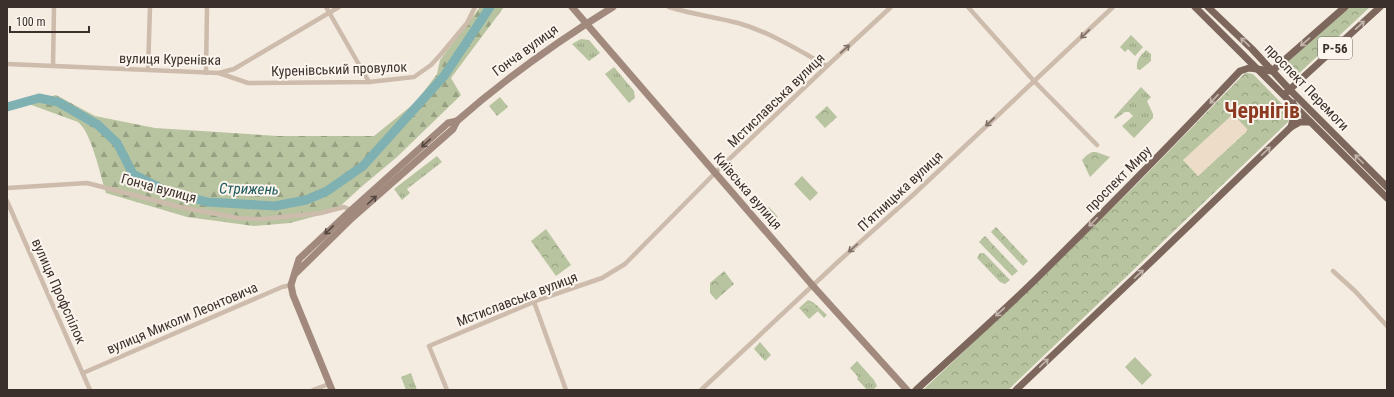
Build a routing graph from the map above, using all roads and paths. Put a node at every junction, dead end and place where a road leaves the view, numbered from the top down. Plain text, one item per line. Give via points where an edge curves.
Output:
1 (54, 7) edge
2 (150, 7) edge
3 (207, 7) edge
4 (326, 7) edge
5 (339, 7) edge
6 (475, 7) edge
7 (572, 7) edge
8 (613, 7) edge
9 (669, 7) edge
10 (891, 7) edge
11 (968, 7) edge
12 (1113, 7) edge
13 (1195, 7) edge
14 (1208, 7) edge
15 (1345, 7) edge
16 (1380, 7) edge
17 (330, 13) junction
18 (586, 24) junction
19 (1242, 54) junction
20 (7, 64) edge
21 (53, 66) junction
22 (827, 66) junction
23 (1256, 68) junction
24 (148, 70) junction
25 (1272, 70) junction
26 (1240, 71) junction
27 (206, 73) junction
28 (219, 73) junction
29 (1034, 81) junction
30 (368, 82) junction
31 (1274, 85) junction
32 (1290, 90) junction
33 (1284, 95) junction
34 (1293, 106) junction
35 (457, 121) junction
36 (1310, 122) junction
37 (1291, 126) junction
38 (1096, 145) dead end
39 (715, 172) junction
40 (1387, 187) edge
41 (7, 188) edge
42 (1387, 198) edge
43 (7, 201) edge
44 (351, 210) junction
45 (1332, 271) dead end
46 (294, 275) junction
47 (291, 285) junction
48 (813, 286) junction
49 (534, 302) junction
50 (1387, 326) edge
51 (83, 373) junction
52 (330, 387) edge
53 (90, 390) edge
54 (313, 390) edge
55 (447, 390) edge
56 (566, 390) edge
57 (701, 390) edge
58 (907, 390) edge
59 (916, 390) edge
60 (1016, 390) edge

1 - 21 street
2 - 24 street
3 - 27 street
4 - 17 street
5 - 17 street, вулиця Куренівка
6 - 30 street, Куренівський провулок via 467,23 431,65 419,75 408,79
7 - 18 street, Київська вулиця
8 - 18 street, Гонча вулиця
9 - 22 street via 761,31
22 -> 10 street, Мстиславська вулиця
11 - 29 street
12 -> 29 street, Пʼятницька вулиця
13 - 19 main road, проспект Перемоги
25 -> 14 main road, проспект Перемоги
15 -> 25 main road, Р-56
32 -> 16 main road, Р-56
17 - 28 street, вулиця Куренівка via 234,69
17 - 30 street
18 - 35 street, Гонча вулиця via 520,68
18 - 39 street, Київська вулиця
19 - 23 main road, проспект Перемоги
19 - 26 main road via 1244,61
20 - 21 street, вулиця Куренівка
21 - 24 street, вулиця Куренівка
22 - 39 street, Мстиславська вулиця
23 - 25 main road
23 - 26 main road
23 - 31 main road, проспект Перемоги
24 - 27 street, вулиця Куренівка
25 - 31 main road
25 - 32 main road, проспект Перемоги
26 -> 59 main road, проспект Миру via 1080,236
27 - 28 street, вулиця Куренівка
28 - 30 street, Куренівський провулок via 248,84
29 - 38 street
29 -> 48 street, Пʼятницька вулиця
31 - 33 main road, проспект Перемоги
32 - 33 main road
32 - 34 main road
40 -> 32 main road, проспект Перемоги
33 - 34 main road, проспект Перемоги
34 - 36 main road, проспект Перемоги
34 - 37 main road
35 -> 44 street, Гонча вулиця via 448,123
46 -> 35 street, Гонча вулиця via 352,218 453,129
36 - 37 main road via 1300,122
36 - 42 main road, проспект Перемоги
60 -> 37 main road
39 - 48 street, Київська вулиця
39 - 49 street, Мстиславська вулиця via 625,264 602,278
41 - 44 street, Гонча вулиця via 87,183 180,208 238,218 263,219 322,213 344,207
43 - 51 street, вулиця Профспілок
44 -> 46 street, Гонча вулиця via 299,259
45 - 50 street
46 - 47 street
47 - 51 street, вулиця Миколи Леонтовича
47 - 52 street
48 - 57 street, Пʼятницька вулиця
48 - 58 street, Київська вулиця
49 - 55 street, Мстиславська вулиця via 429,346
49 - 56 street
51 - 53 street, вулиця Профспілок
52 - 54 street

